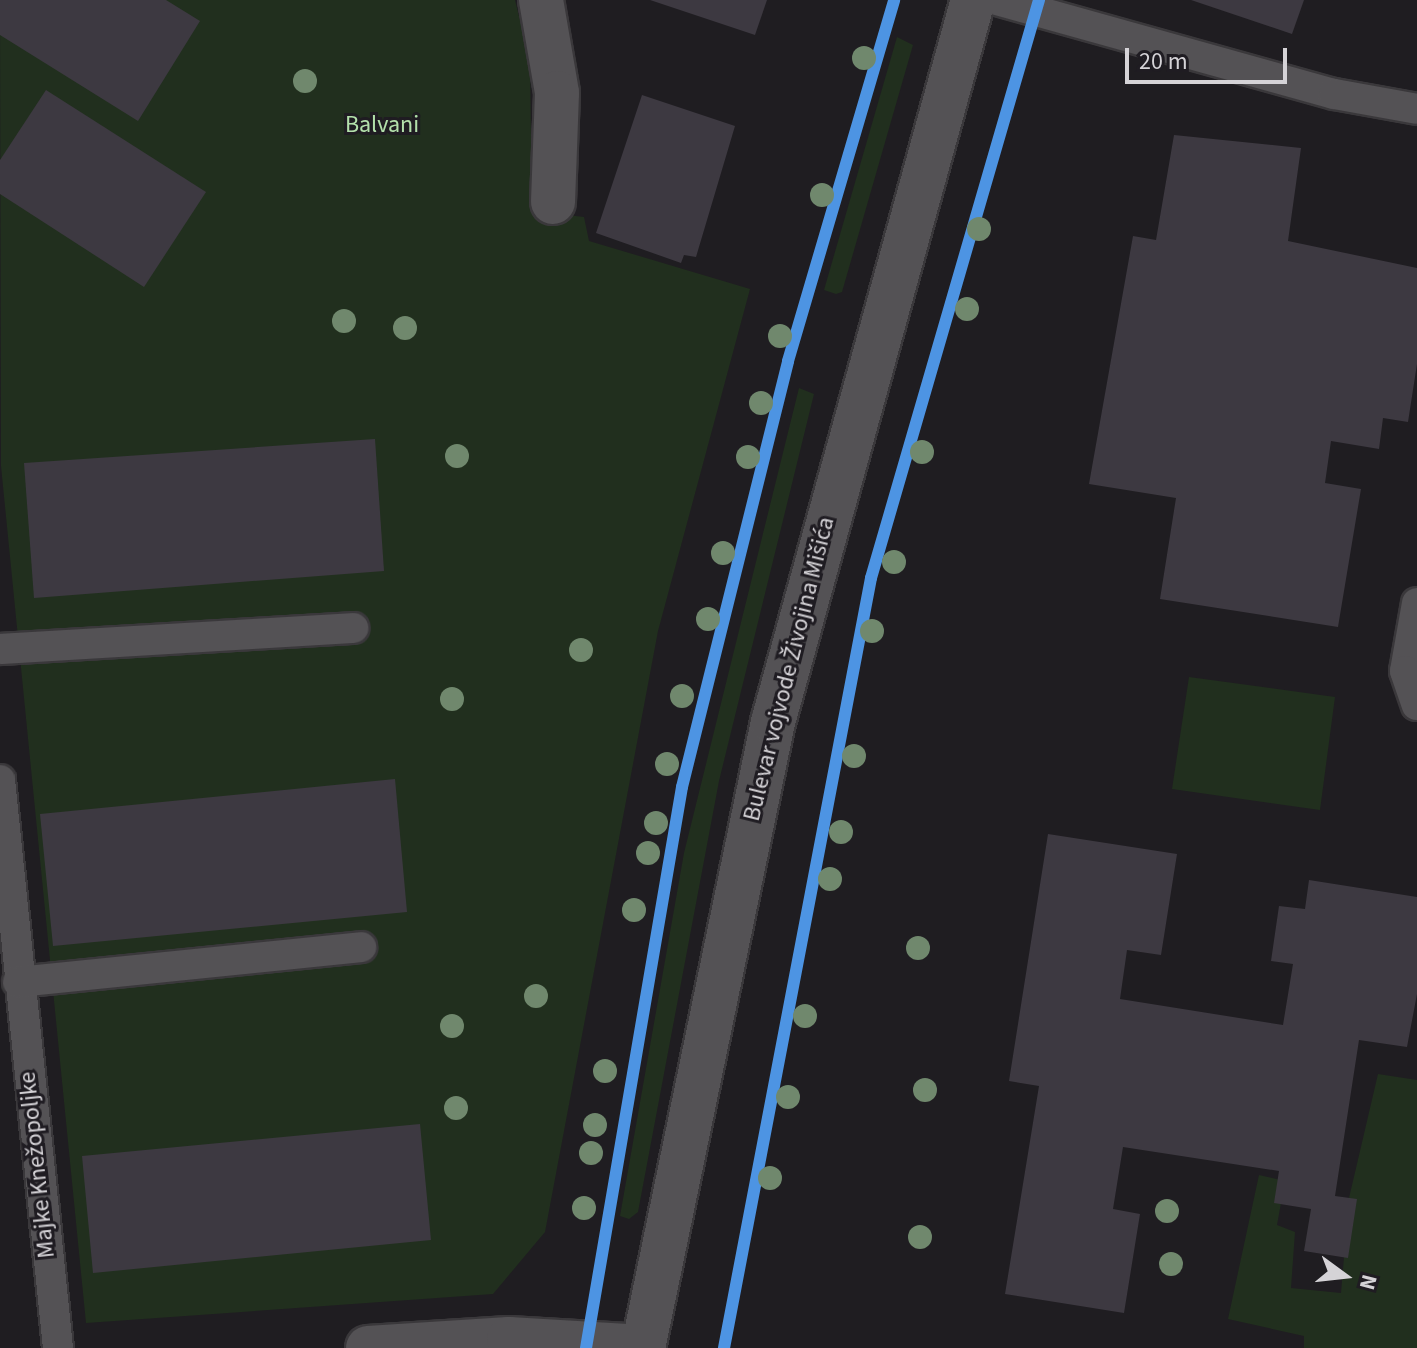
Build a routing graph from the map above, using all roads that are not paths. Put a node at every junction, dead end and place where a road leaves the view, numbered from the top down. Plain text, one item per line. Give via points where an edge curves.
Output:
1 (541, 0) edge
2 (973, 0) edge
3 (997, 0) edge
4 (1417, 109) edge
5 (553, 202) dead end
6 (1417, 603) edge
7 (353, 628) dead end
8 (0, 649) edge
9 (1417, 705) edge
10 (0, 780) edge
11 (361, 947) dead end
12 (18, 982) junction
13 (644, 1347) edge
14 (58, 1348) edge
15 (368, 1348) edge

1 - 5 street via 557,93
2 - 13 street, Bulevar vojvode Živojina Mišića via 773,722
3 - 4 lane via 1334,94
6 - 9 lane via 1405,671
7 - 8 lane
10 - 12 lane, Majke Knežopoljke
11 - 12 lane
12 - 14 lane, Majke Knežopoljke
13 - 15 street via 509,1339

